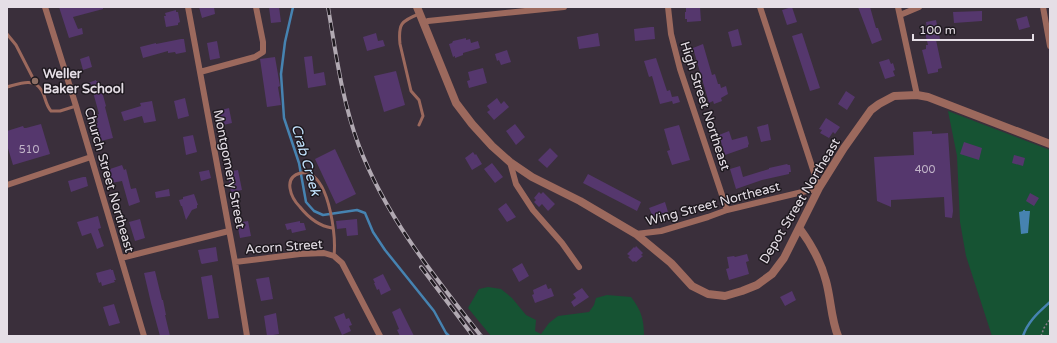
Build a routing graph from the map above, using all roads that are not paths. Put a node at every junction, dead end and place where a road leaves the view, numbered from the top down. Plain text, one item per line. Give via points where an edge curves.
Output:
1 (44, 7) edge
2 (188, 7) edge
3 (256, 7) edge
4 (564, 7) edge
5 (668, 7) edge
6 (760, 7) edge
7 (898, 7) edge
8 (918, 7) edge
9 (1043, 7) edge
10 (531, 8) edge
11 (418, 10) edge
12 (900, 15) junction
13 (423, 23) junction
14 (7, 34) edge
15 (1050, 46) edge
16 (200, 72) junction
17 (36, 84) junction
18 (7, 87) edge
19 (917, 95) junction
20 (76, 106) junction
21 (419, 125) dead end
22 (1050, 144) edge
23 (91, 158) junction
24 (510, 162) junction
25 (7, 185) edge
26 (819, 188) junction
27 (727, 210) junction
28 (332, 228) junction
29 (800, 229) junction
30 (229, 231) junction
31 (636, 234) junction
32 (334, 256) junction
33 (121, 258) junction
34 (235, 262) junction
35 (579, 267) dead end
36 (144, 336) edge
37 (247, 336) edge
38 (380, 336) edge
39 (838, 336) edge

1 - 20 street, Church Street Northeast
2 - 16 street, Montgomery Street
3 - 16 street via 263,52 255,57
4 - 10 street
5 - 27 street, High Street Northeast via 671,34 680,69
6 - 26 street
7 - 12 street
8 - 12 street
9 - 15 street
10 - 13 street
11 - 13 street, Depot Street Northeast
11 - 21 lane via 401,24 399,36 411,91 418,100 423,116
12 - 19 street
13 - 24 street, Depot Street Northeast via 456,104 476,130
14 - 17 lane via 16,45
16 - 30 street, Montgomery Street
17 - 18 lane via 28,81
17 - 20 lane via 42,91 46,106 52,111
19 - 22 street, Depot Street Northeast
19 - 26 street, Depot Street Northeast via 894,96 871,110
20 - 23 street, Church Street Northeast
23 - 25 street
23 - 33 street, Church Street Northeast
24 - 31 street, Depot Street Northeast via 532,177 580,201
24 - 35 street via 516,184 533,210
26 - 27 street, Wing Street Northeast
26 - 29 street, Depot Street Northeast
27 - 31 street, Wing Street Northeast via 661,231
28 - 28 lane via 325,227 308,216 293,199 289,187 291,178 296,174 311,174 320,185 329,208
28 - 32 lane
29 - 31 street, Depot Street Northeast via 772,274 757,285 724,296 708,294 692,286 671,263
29 - 39 street via 811,244 826,280
30 - 33 street
30 - 34 street, Montgomery Street
32 - 34 street, Acorn Street via 324,253 300,254
32 - 38 street via 342,263
33 - 36 street, Church Street Northeast
34 - 37 street, Montgomery Street

